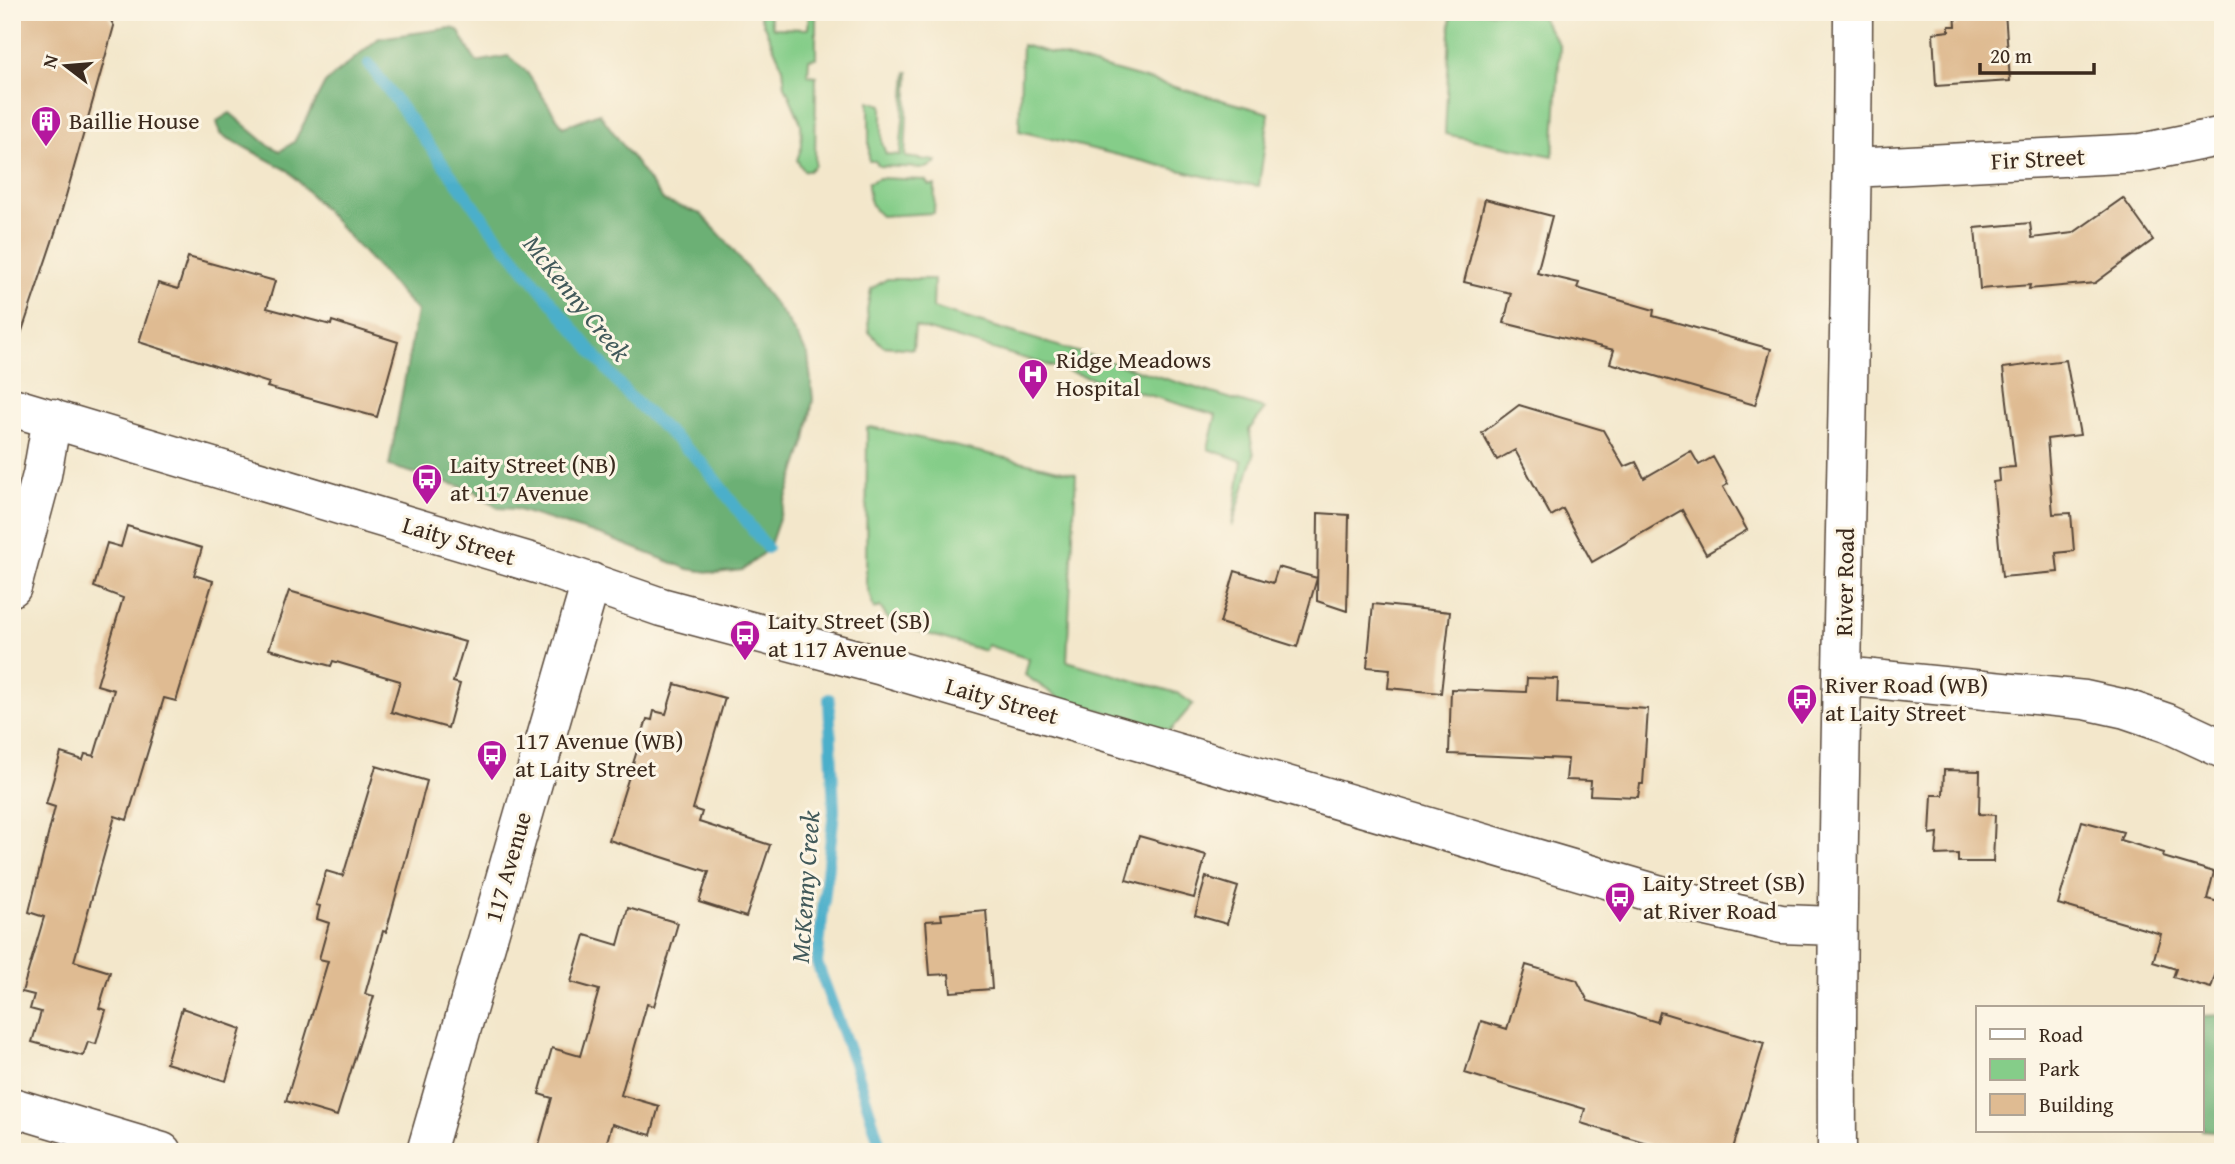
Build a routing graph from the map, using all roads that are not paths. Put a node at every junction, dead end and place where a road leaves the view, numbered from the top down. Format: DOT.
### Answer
graph roads {
  1 [pos="1853,12"];
  2 [pos="2223,136"];
  3 [pos="1852,168"];
  4 [pos="12,407"];
  5 [pos="52,418"];
  6 [pos="591,582"];
  7 [pos="12,587"];
  8 [pos="1843,676"];
  9 [pos="2223,749"];
  10 [pos="1836,926"];
  11 [pos="12,1107"];
  12 [pos="162,1152"];
  13 [pos="426,1152"];
  14 [pos="1837,1152"];
  1 -- 3 [label="street, River Road"];
  2 -- 3 [label="street, Fir Street"];
  3 -- 8 [label="street, River Road"];
  4 -- 5 [label="street, Laity Street"];
  5 -- 6 [label="street, Laity Street"];
  5 -- 7 [label="street"];
  6 -- 10 [label="street, Laity Street"];
  6 -- 13 [label="street, 117 Avenue"];
  8 -- 9 [label="street"];
  8 -- 10 [label="street, River Road"];
  10 -- 14 [label="street, River Road"];
  11 -- 12 [label="street"];
}
